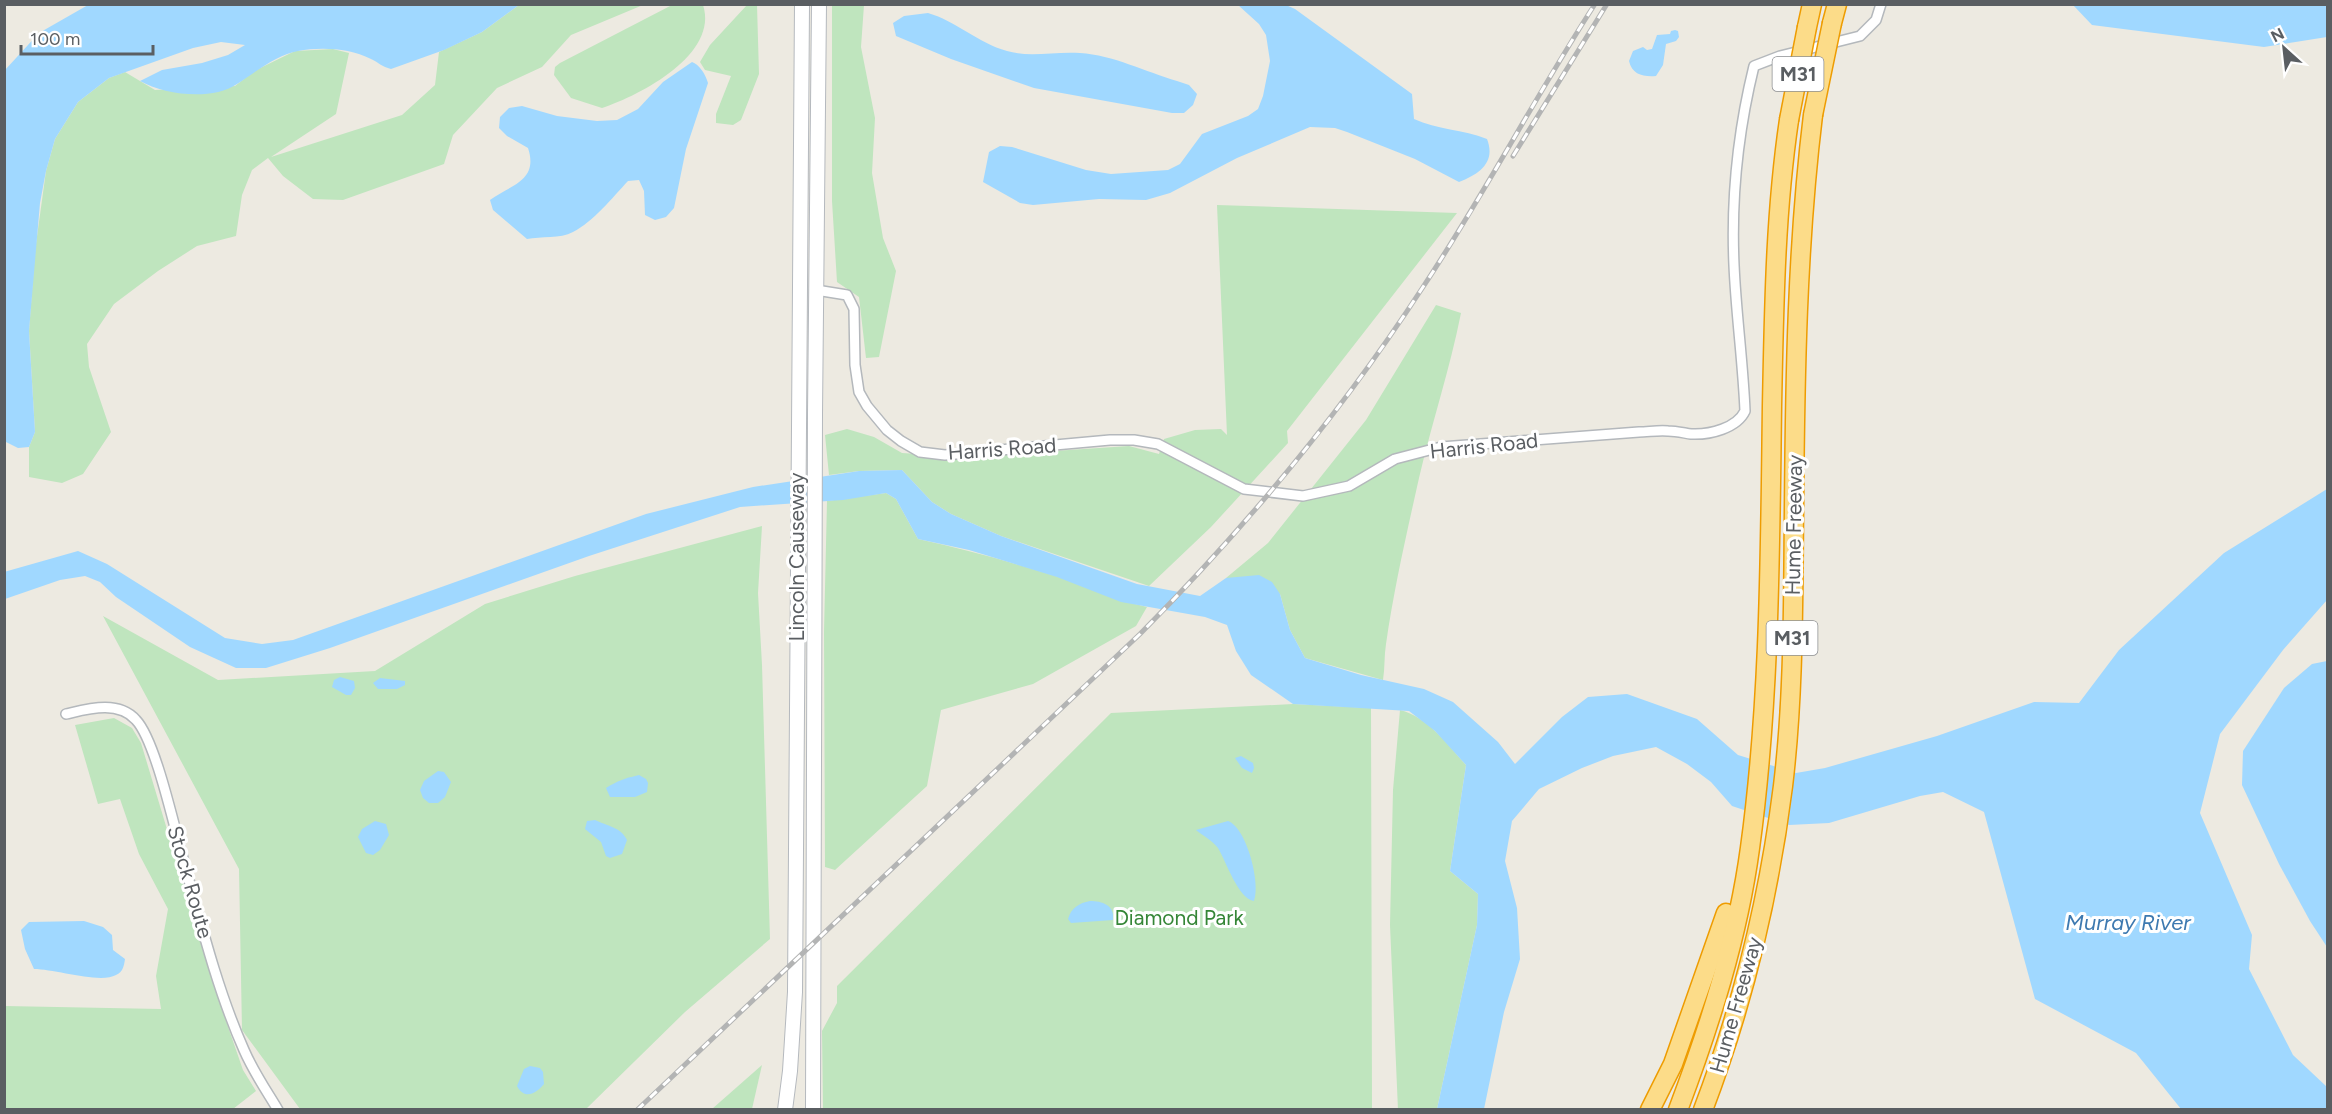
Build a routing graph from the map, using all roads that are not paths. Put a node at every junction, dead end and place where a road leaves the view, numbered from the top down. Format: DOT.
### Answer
graph roads {
  1 [pos="802,4"];
  2 [pos="819,4"];
  3 [pos="1812,4"];
  4 [pos="1837,4"];
  5 [pos="1881,4"];
  6 [pos="799,290"];
  7 [pos="816,290"];
  8 [pos="66,714"];
  9 [pos="1734,905"];
  10 [pos="1736,1016"];
  11 [pos="278,1110"];
  12 [pos="785,1110"];
  13 [pos="813,1110"];
  14 [pos="1650,1110"];
  15 [pos="1678,1110"];
  16 [pos="1703,1110"];
  17 [pos="1714,1110"];
  1 -- 6 [label="main road, Lincoln Causeway"];
  2 -- 7 [label="main road, Lincoln Causeway"];
  3 -- 9 [label="highway, Hume Freeway / M31, bridge"];
  4 -- 10 [label="highway, Hume Freeway / M31, bridge"];
  5 -- 7 [label="street, Harris Road"];
  6 -- 7 [label="main road"];
  6 -- 12 [label="main road, Lincoln Causeway"];
  7 -- 13 [label="main road, Lincoln Causeway"];
  8 -- 11 [label="street, Stock Route"];
  9 -- 14 [label="highway"];
  9 -- 15 [label="highway, Hume Freeway"];
  10 -- 16 [label="highway, Hume Freeway / M31"];
  10 -- 17 [label="highway"];
}
